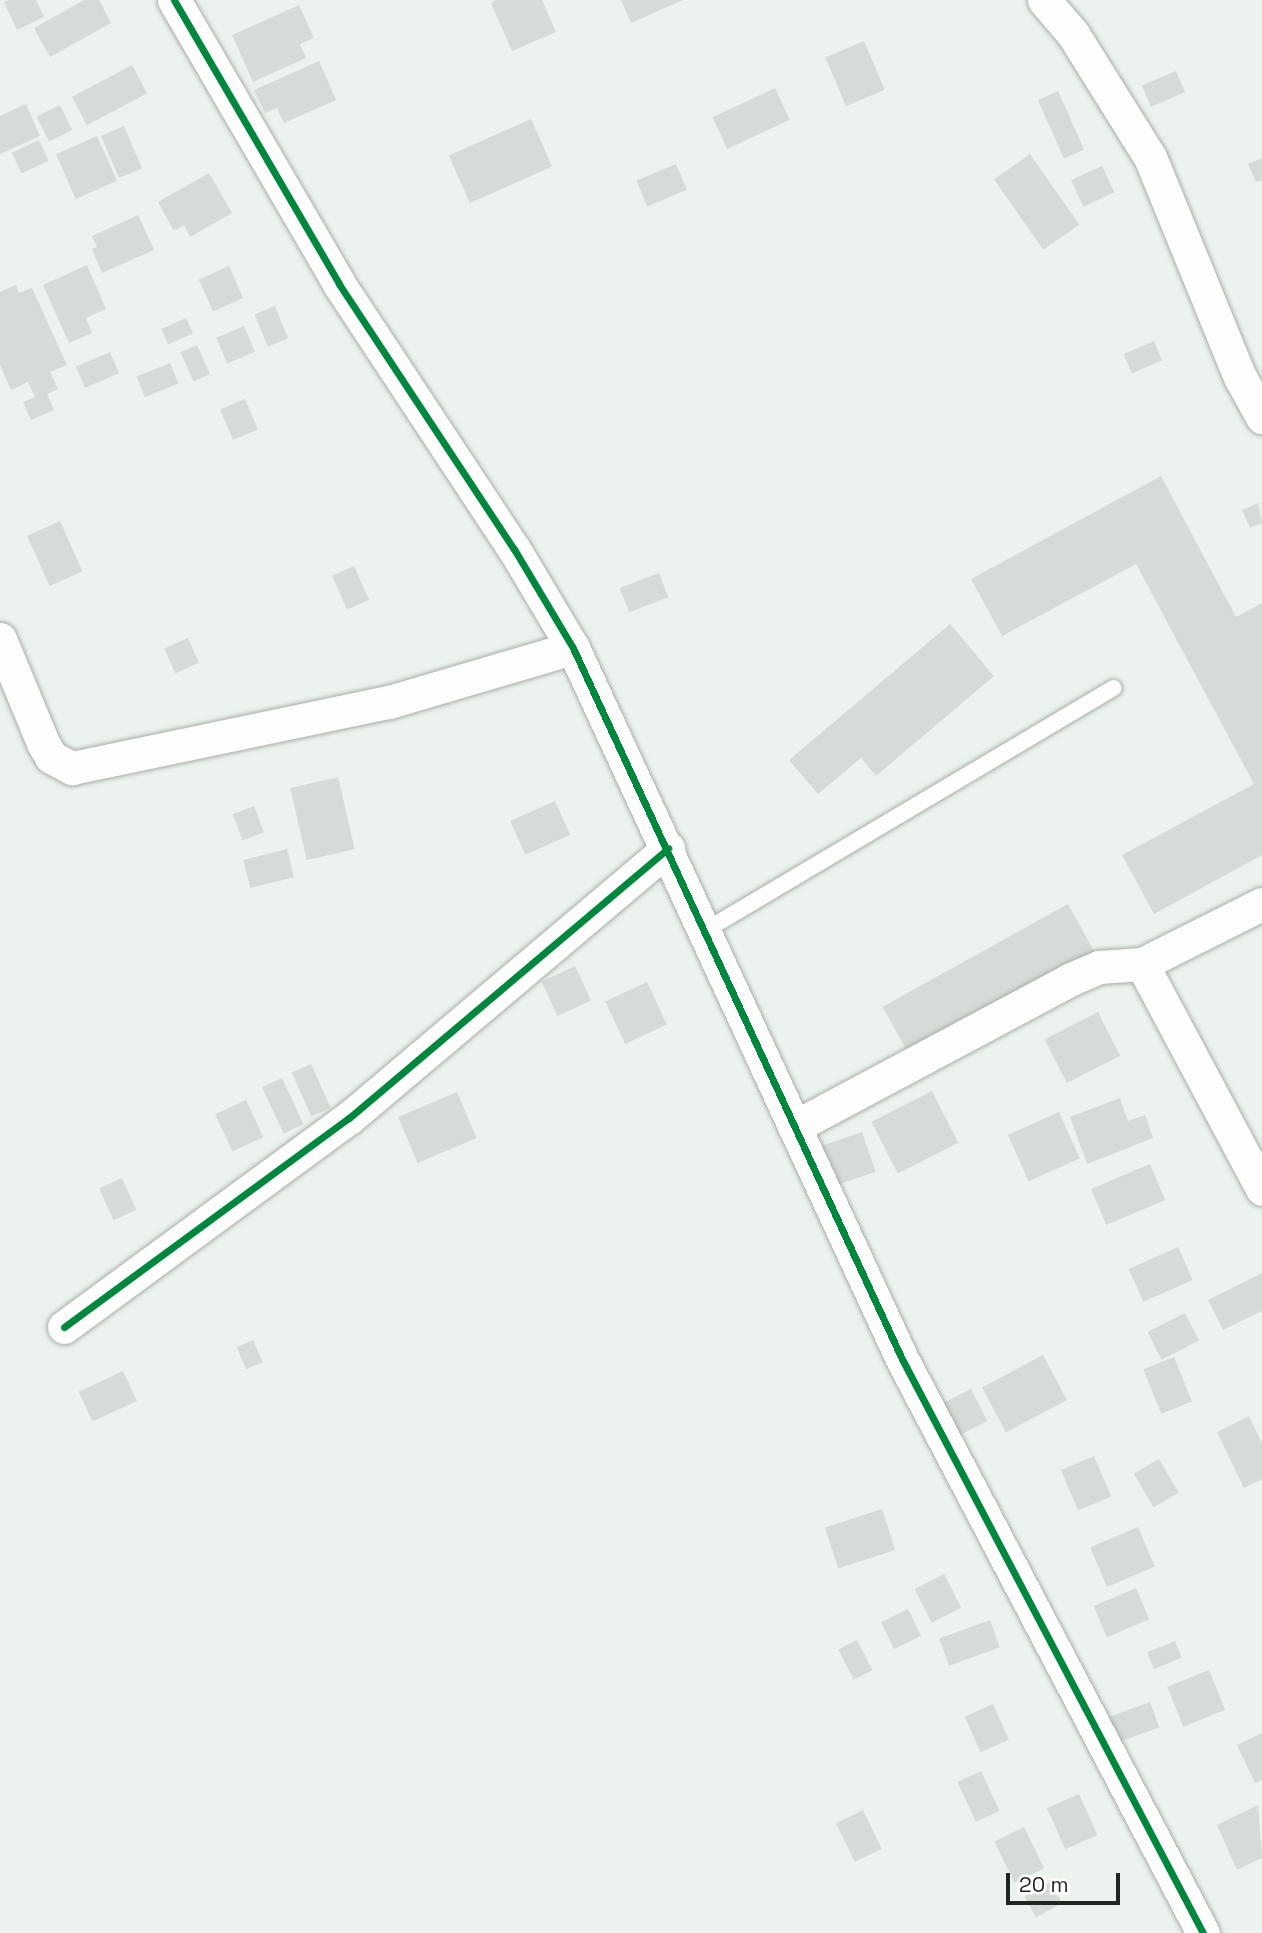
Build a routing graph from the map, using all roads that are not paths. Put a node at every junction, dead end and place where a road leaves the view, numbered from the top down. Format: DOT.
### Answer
graph roads {
  1 [pos="174,0"];
  2 [pos="1044,0"];
  3 [pos="1262,417"];
  4 [pos="0,639"];
  5 [pos="573,648"];
  6 [pos="1113,688"];
  7 [pos="668,848"];
  8 [pos="1262,904"];
  9 [pos="706,930"];
  10 [pos="1142,964"];
  11 [pos="794,1126"];
  12 [pos="1262,1189"];
  13 [pos="64,1326"];
  14 [pos="1203,1933"];
  1 -- 5 [label="street"];
  2 -- 3 [label="street"];
  4 -- 5 [label="street"];
  5 -- 7 [label="street"];
  6 -- 9 [label="lane"];
  7 -- 9 [label="street"];
  7 -- 13 [label="street"];
  8 -- 10 [label="street"];
  9 -- 11 [label="street"];
  10 -- 11 [label="street"];
  10 -- 12 [label="street"];
  11 -- 14 [label="street"];
}
